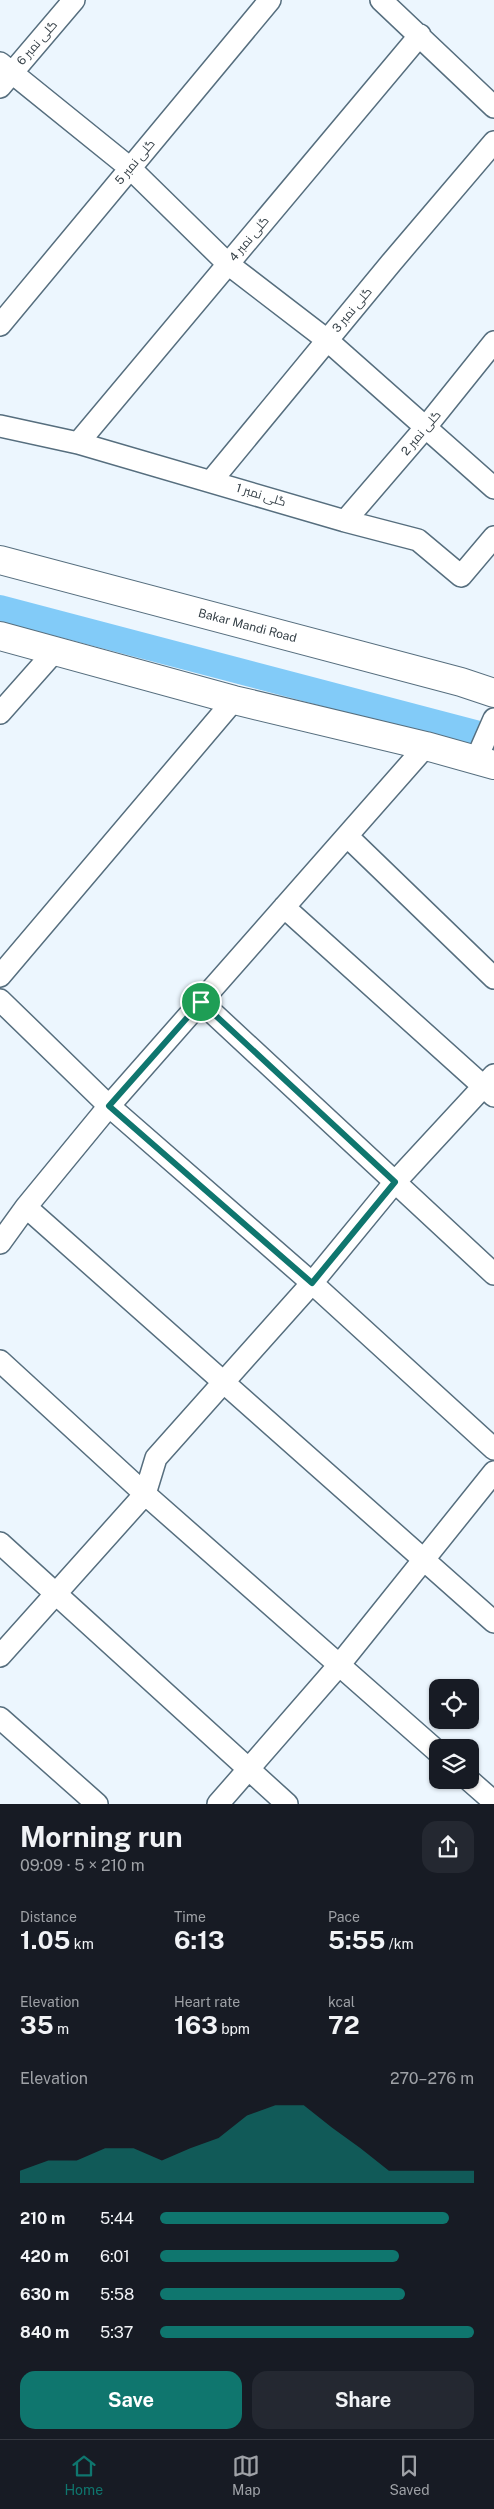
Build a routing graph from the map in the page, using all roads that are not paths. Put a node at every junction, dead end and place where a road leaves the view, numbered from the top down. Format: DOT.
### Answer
graph roads {
  1 [pos="74,0"];
  2 [pos="270,0"];
  3 [pos="381,0"];
  4 [pos="420,35"];
  5 [pos="3,74"];
  6 [pos="494,107"];
  7 [pos="494,142"];
  8 [pos="130,168"];
  9 [pos="228,264"];
  10 [pos="0,325"];
  11 [pos="327,340"];
  12 [pos="494,342"];
  13 [pos="0,426"];
  14 [pos="425,428"];
  15 [pos="78,443"];
  16 [pos="212,480"];
  17 [pos="494,488"];
  18 [pos="345,521"];
  19 [pos="494,537"];
  20 [pos="0,560"];
  21 [pos="0,636"];
  22 [pos="55,651"];
  23 [pos="494,693"];
  24 [pos="234,700"];
  25 [pos="0,713"];
  26 [pos="494,719"];
  27 [pos="426,746"];
  28 [pos="485,763"];
  29 [pos="347,836"];
  30 [pos="284,908"];
  31 [pos="0,976"];
  32 [pos="494,978"];
  33 [pos="0,1000"];
  34 [pos="201,1002"];
  35 [pos="490,1086"];
  36 [pos="109,1106"];
  37 [pos="395,1182"];
  38 [pos="26,1207"];
  39 [pos="2,1236"];
  40 [pos="494,1274"];
  41 [pos="312,1283"];
  42 [pos="0,1361"];
  43 [pos="222,1381"];
  44 [pos="494,1449"];
  45 [pos="494,1472"];
  46 [pos="145,1494"];
  47 [pos="0,1543"];
  48 [pos="424,1560"];
  49 [pos="56,1593"];
  50 [pos="494,1622"];
  51 [pos="0,1656"];
  52 [pos="340,1664"];
  53 [pos="0,1718"];
  54 [pos="429,1744"];
  55 [pos="249,1769"];
  56 [pos="479,1789"];
  57 [pos="494,1802"];
  58 [pos="96,1804"];
  59 [pos="218,1804"];
  60 [pos="287,1804"];
  1 -- 5 [label="street, گلی نمبر 6"];
  2 -- 8 [label="street, گلی نمبر 5"];
  3 -- 4 [label="street"];
  4 -- 6 [label="street"];
  4 -- 9 [label="street, گلی نمبر 4"];
  5 -- 8 [label="street"];
  7 -- 11 [label="street, گلی نمبر 3"];
  8 -- 9 [label="street"];
  8 -- 10 [label="street, گلی نمبر 5"];
  9 -- 11 [label="street"];
  9 -- 15 [label="street, گلی نمبر 4"];
  11 -- 14 [label="street"];
  11 -- 16 [label="street, گلی نمبر 3"];
  12 -- 14 [label="street, گلی نمبر 2"];
  13 -- 15 [label="street, گلی نمبر 1"];
  14 -- 17 [label="street"];
  14 -- 18 [label="street, گلی نمبر 2"];
  15 -- 16 [label="street, گلی نمبر 1"];
  16 -- 18 [label="street, گلی نمبر 1"];
  18 -- 19 [label="street, گلی نمبر 1"];
  20 -- 23 [label="street, Bakar Mandi Road"];
  21 -- 22 [label="street"];
  22 -- 24 [label="street"];
  22 -- 25 [label="street"];
  24 -- 27 [label="street"];
  24 -- 31 [label="street"];
  26 -- 28 [label="street"];
  27 -- 28 [label="street"];
  27 -- 29 [label="street"];
  29 -- 30 [label="street"];
  29 -- 32 [label="street"];
  30 -- 34 [label="street"];
  30 -- 35 [label="street"];
  33 -- 36 [label="street"];
  34 -- 36 [label="street"];
  34 -- 37 [label="street"];
  35 -- 37 [label="street"];
  36 -- 38 [label="street"];
  36 -- 41 [label="street"];
  37 -- 40 [label="street"];
  37 -- 41 [label="street"];
  38 -- 39 [label="street"];
  38 -- 43 [label="street"];
  41 -- 43 [label="street"];
  41 -- 44 [label="street"];
  42 -- 46 [label="street"];
  43 -- 46 [label="street"];
  43 -- 48 [label="street"];
  45 -- 48 [label="street"];
  46 -- 49 [label="street"];
  46 -- 52 [label="street"];
  47 -- 49 [label="street"];
  48 -- 50 [label="street"];
  48 -- 52 [label="street"];
  49 -- 51 [label="street"];
  49 -- 55 [label="street"];
  52 -- 54 [label="street"];
  52 -- 55 [label="street"];
  53 -- 58 [label="street"];
  55 -- 59 [label="street"];
  55 -- 60 [label="street"];
  56 -- 57 [label="street"];
}
